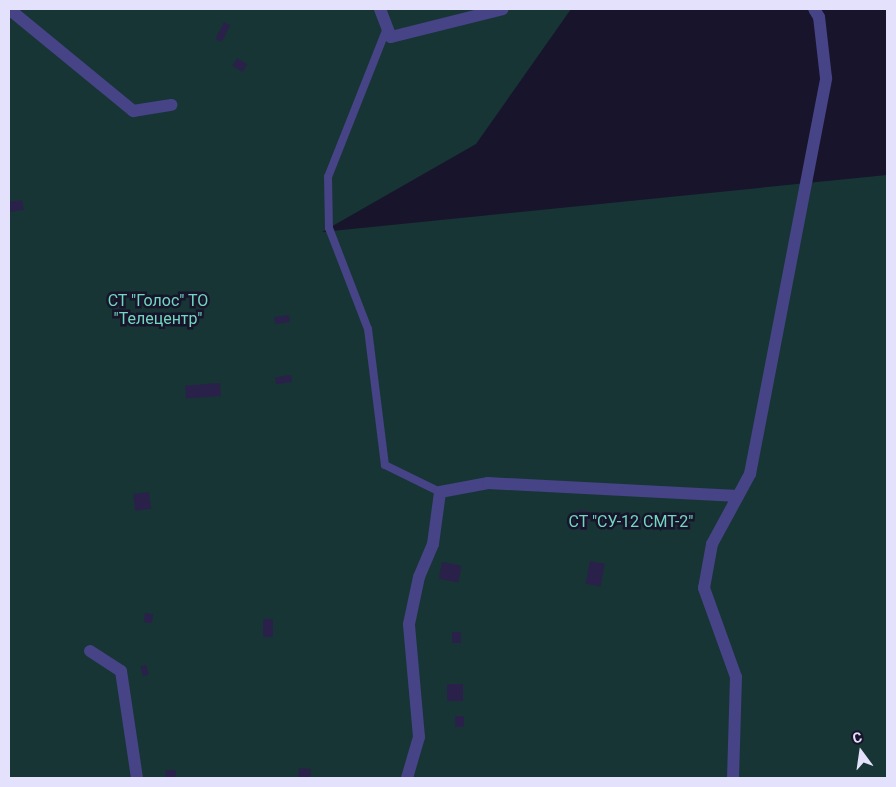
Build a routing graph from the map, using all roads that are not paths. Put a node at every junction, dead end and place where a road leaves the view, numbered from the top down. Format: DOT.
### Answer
graph roads {
  1 [pos="380,9"];
  2 [pos="502,9"];
  3 [pos="814,9"];
  4 [pos="9,10"];
  5 [pos="387,28"];
  6 [pos="172,104"];
  7 [pos="440,492"];
  8 [pos="738,496"];
  9 [pos="90,651"];
  10 [pos="137,778"];
  11 [pos="407,778"];
  12 [pos="733,778"];
  1 -- 5 [label="street"];
  2 -- 5 [label="street"];
  3 -- 8 [label="street"];
  4 -- 6 [label="street"];
  5 -- 7 [label="lane"];
  7 -- 8 [label="street"];
  7 -- 11 [label="street"];
  8 -- 12 [label="street"];
  9 -- 10 [label="street"];
}
